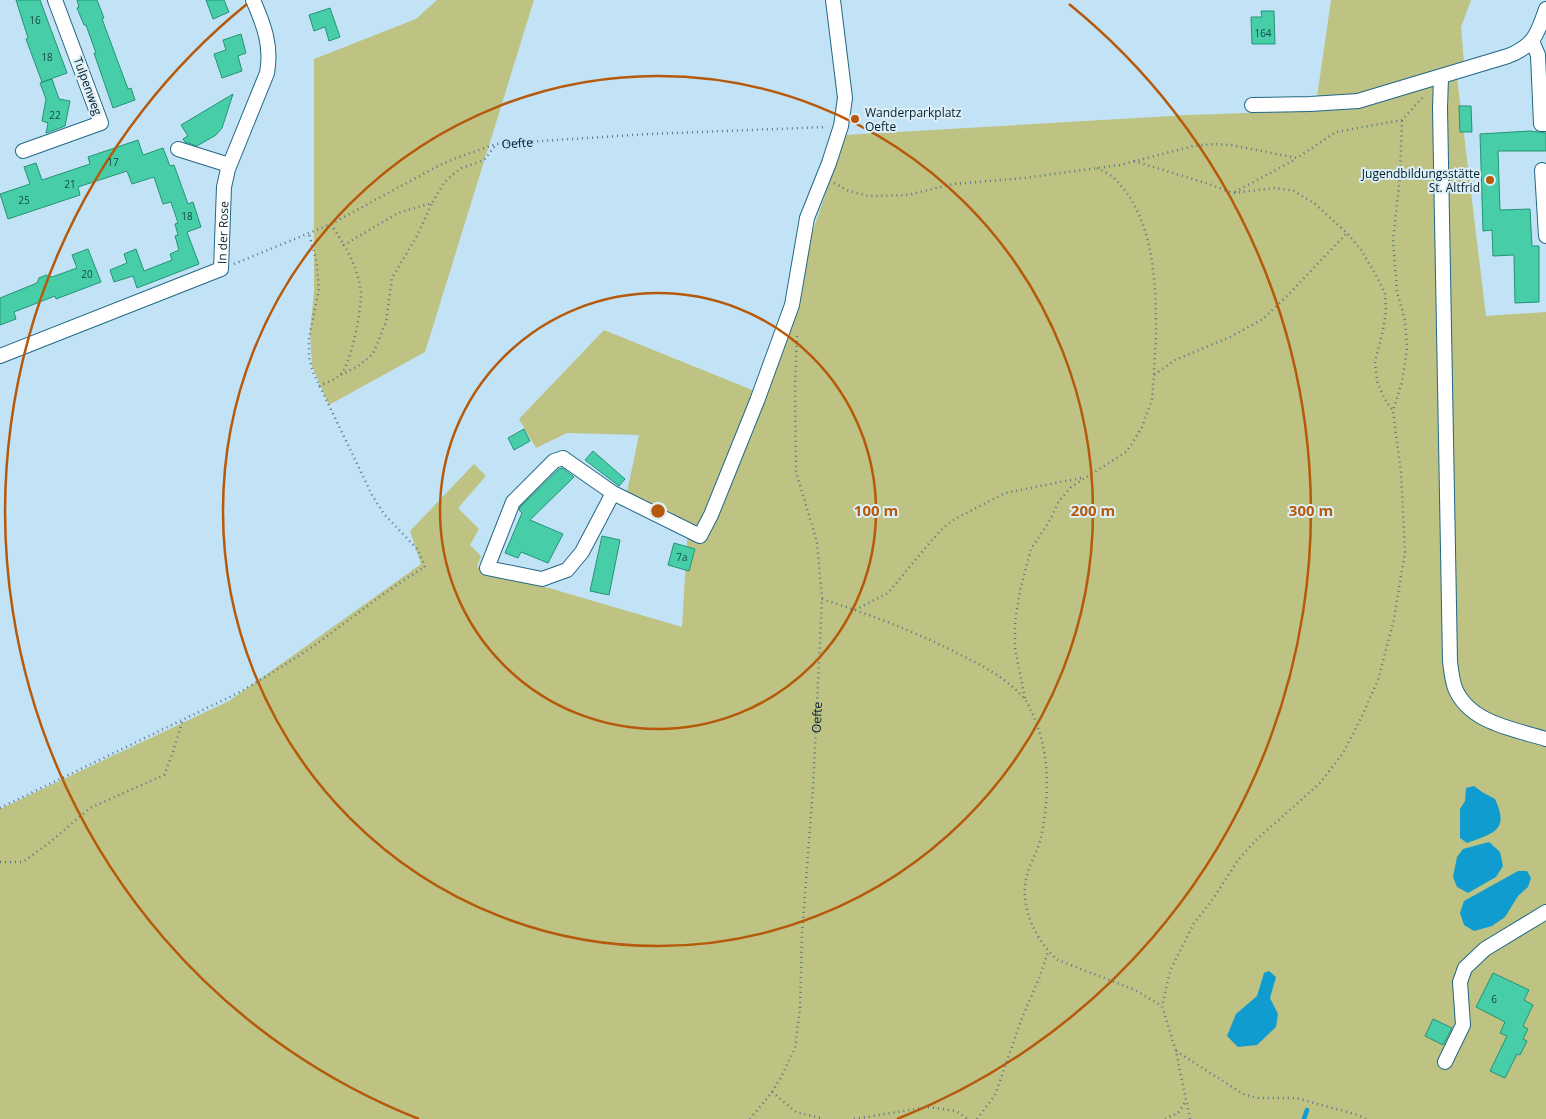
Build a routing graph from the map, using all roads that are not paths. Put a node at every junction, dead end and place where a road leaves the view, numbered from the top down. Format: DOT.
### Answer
graph roads {
  1 [pos="55,0"];
  2 [pos="253,0"];
  3 [pos="833,0"];
  4 [pos="1546,9"];
  5 [pos="1532,41"];
  6 [pos="1542,65"];
  7 [pos="1441,77"];
  8 [pos="1252,105"];
  9 [pos="1546,124"];
  10 [pos="178,149"];
  11 [pos="23,151"];
  12 [pos="229,165"];
  13 [pos="1542,170"];
  14 [pos="1546,236"];
  15 [pos="0,356"];
  16 [pos="614,493"];
  17 [pos="1546,740"];
  18 [pos="1546,912"];
  19 [pos="1445,1062"];
  1 -- 11 [label="street, Tulpenweg"];
  2 -- 12 [label="street, In der Rose"];
  3 -- 16 [label="street"];
  4 -- 5 [label="street"];
  5 -- 6 [label="street"];
  5 -- 7 [label="street"];
  6 -- 9 [label="street"];
  7 -- 8 [label="street"];
  7 -- 17 [label="street"];
  10 -- 12 [label="street"];
  12 -- 15 [label="street, In der Rose"];
  13 -- 14 [label="street"];
  16 -- 16 [label="street"];
  18 -- 19 [label="street"];
}
